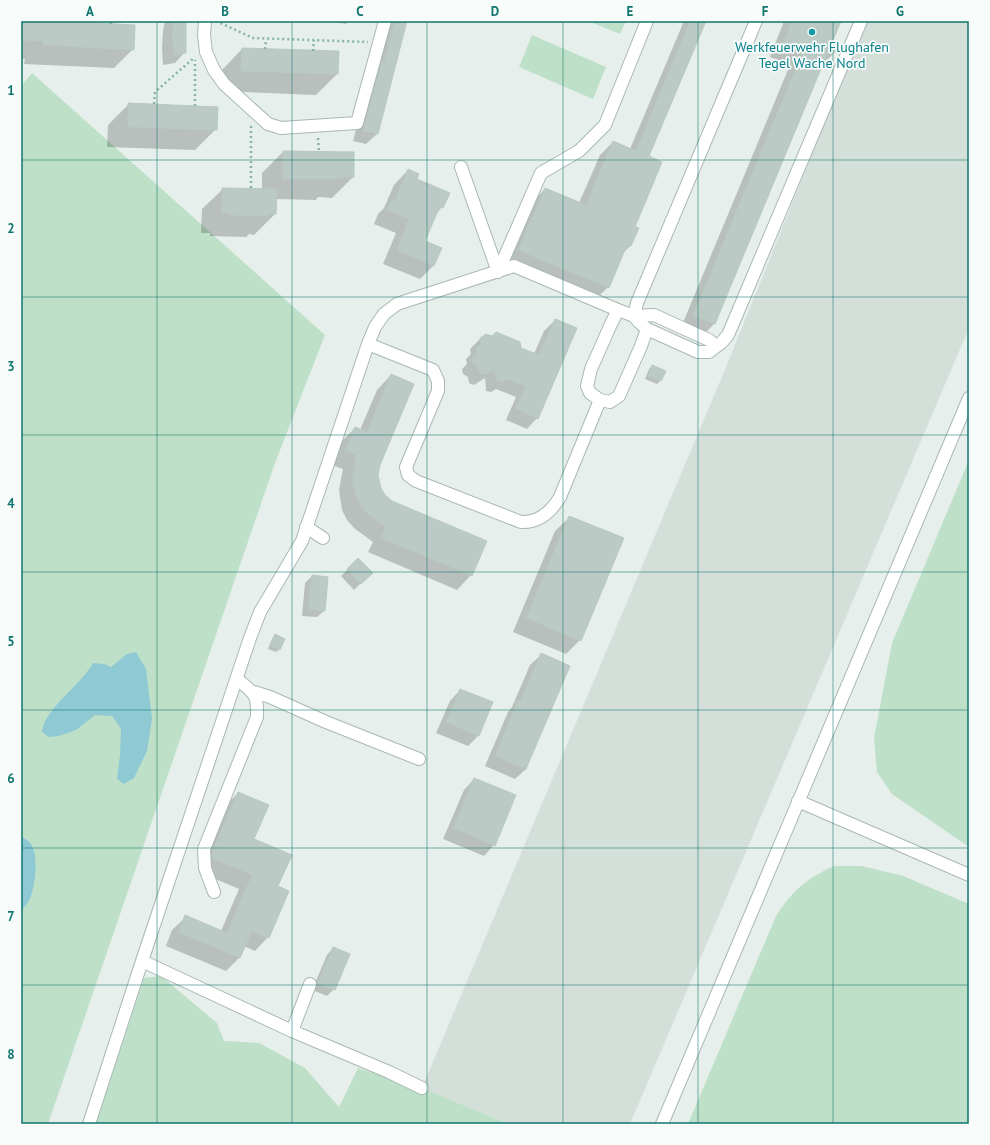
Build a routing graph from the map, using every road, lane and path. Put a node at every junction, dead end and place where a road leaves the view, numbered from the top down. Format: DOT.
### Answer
graph roads {
  1 [pos="206,21"];
  2 [pos="216,21"];
  3 [pos="386,21"];
  4 [pos="647,21"];
  5 [pos="756,21"];
  6 [pos="861,21"];
  7 [pos="266,38"];
  8 [pos="314,40"];
  9 [pos="379,42"];
  10 [pos="266,49"];
  11 [pos="313,51"];
  12 [pos="201,55"];
  13 [pos="154,104"];
  14 [pos="196,106"];
  15 [pos="258,116"];
  16 [pos="461,167"];
  17 [pos="251,188"];
  18 [pos="498,272"];
  19 [pos="618,310"];
  20 [pos="634,316"];
  21 [pos="647,329"];
  22 [pos="368,344"];
  23 [pos="716,346"];
  24 [pos="969,398"];
  25 [pos="600,400"];
  26 [pos="306,527"];
  27 [pos="323,538"];
  28 [pos="237,679"];
  29 [pos="254,692"];
  30 [pos="419,759"];
  31 [pos="798,801"];
  32 [pos="969,875"];
  33 [pos="214,892"];
  34 [pos="142,961"];
  35 [pos="310,984"];
  36 [pos="292,1031"];
  37 [pos="422,1088"];
  38 [pos="89,1124"];
  39 [pos="662,1124"];
  1 -- 12 [label="street"];
  2 -- 7 [label="path"];
  3 -- 9 [label="street"];
  4 -- 18 [label="street"];
  5 -- 20 [label="street"];
  6 -- 23 [label="street"];
  7 -- 8 [label="path"];
  7 -- 10 [label="path"];
  8 -- 9 [label="path"];
  8 -- 11 [label="path"];
  9 -- 15 [label="street"];
  12 -- 13 [label="path"];
  12 -- 14 [label="path"];
  12 -- 15 [label="street"];
  15 -- 17 [label="path"];
  16 -- 18 [label="street"];
  18 -- 19 [label="street"];
  18 -- 22 [label="street"];
  19 -- 20 [label="street"];
  19 -- 25 [label="street"];
  20 -- 21 [label="street"];
  20 -- 23 [label="street"];
  21 -- 23 [label="street"];
  21 -- 25 [label="street"];
  22 -- 25 [label="street"];
  22 -- 26 [label="street"];
  24 -- 31 [label="street"];
  26 -- 27 [label="street"];
  26 -- 28 [label="street"];
  28 -- 29 [label="street"];
  28 -- 34 [label="street"];
  29 -- 30 [label="street"];
  29 -- 33 [label="street"];
  31 -- 32 [label="street"];
  31 -- 39 [label="street"];
  34 -- 36 [label="street"];
  34 -- 38 [label="street"];
  35 -- 36 [label="street"];
  36 -- 37 [label="street"];
}
